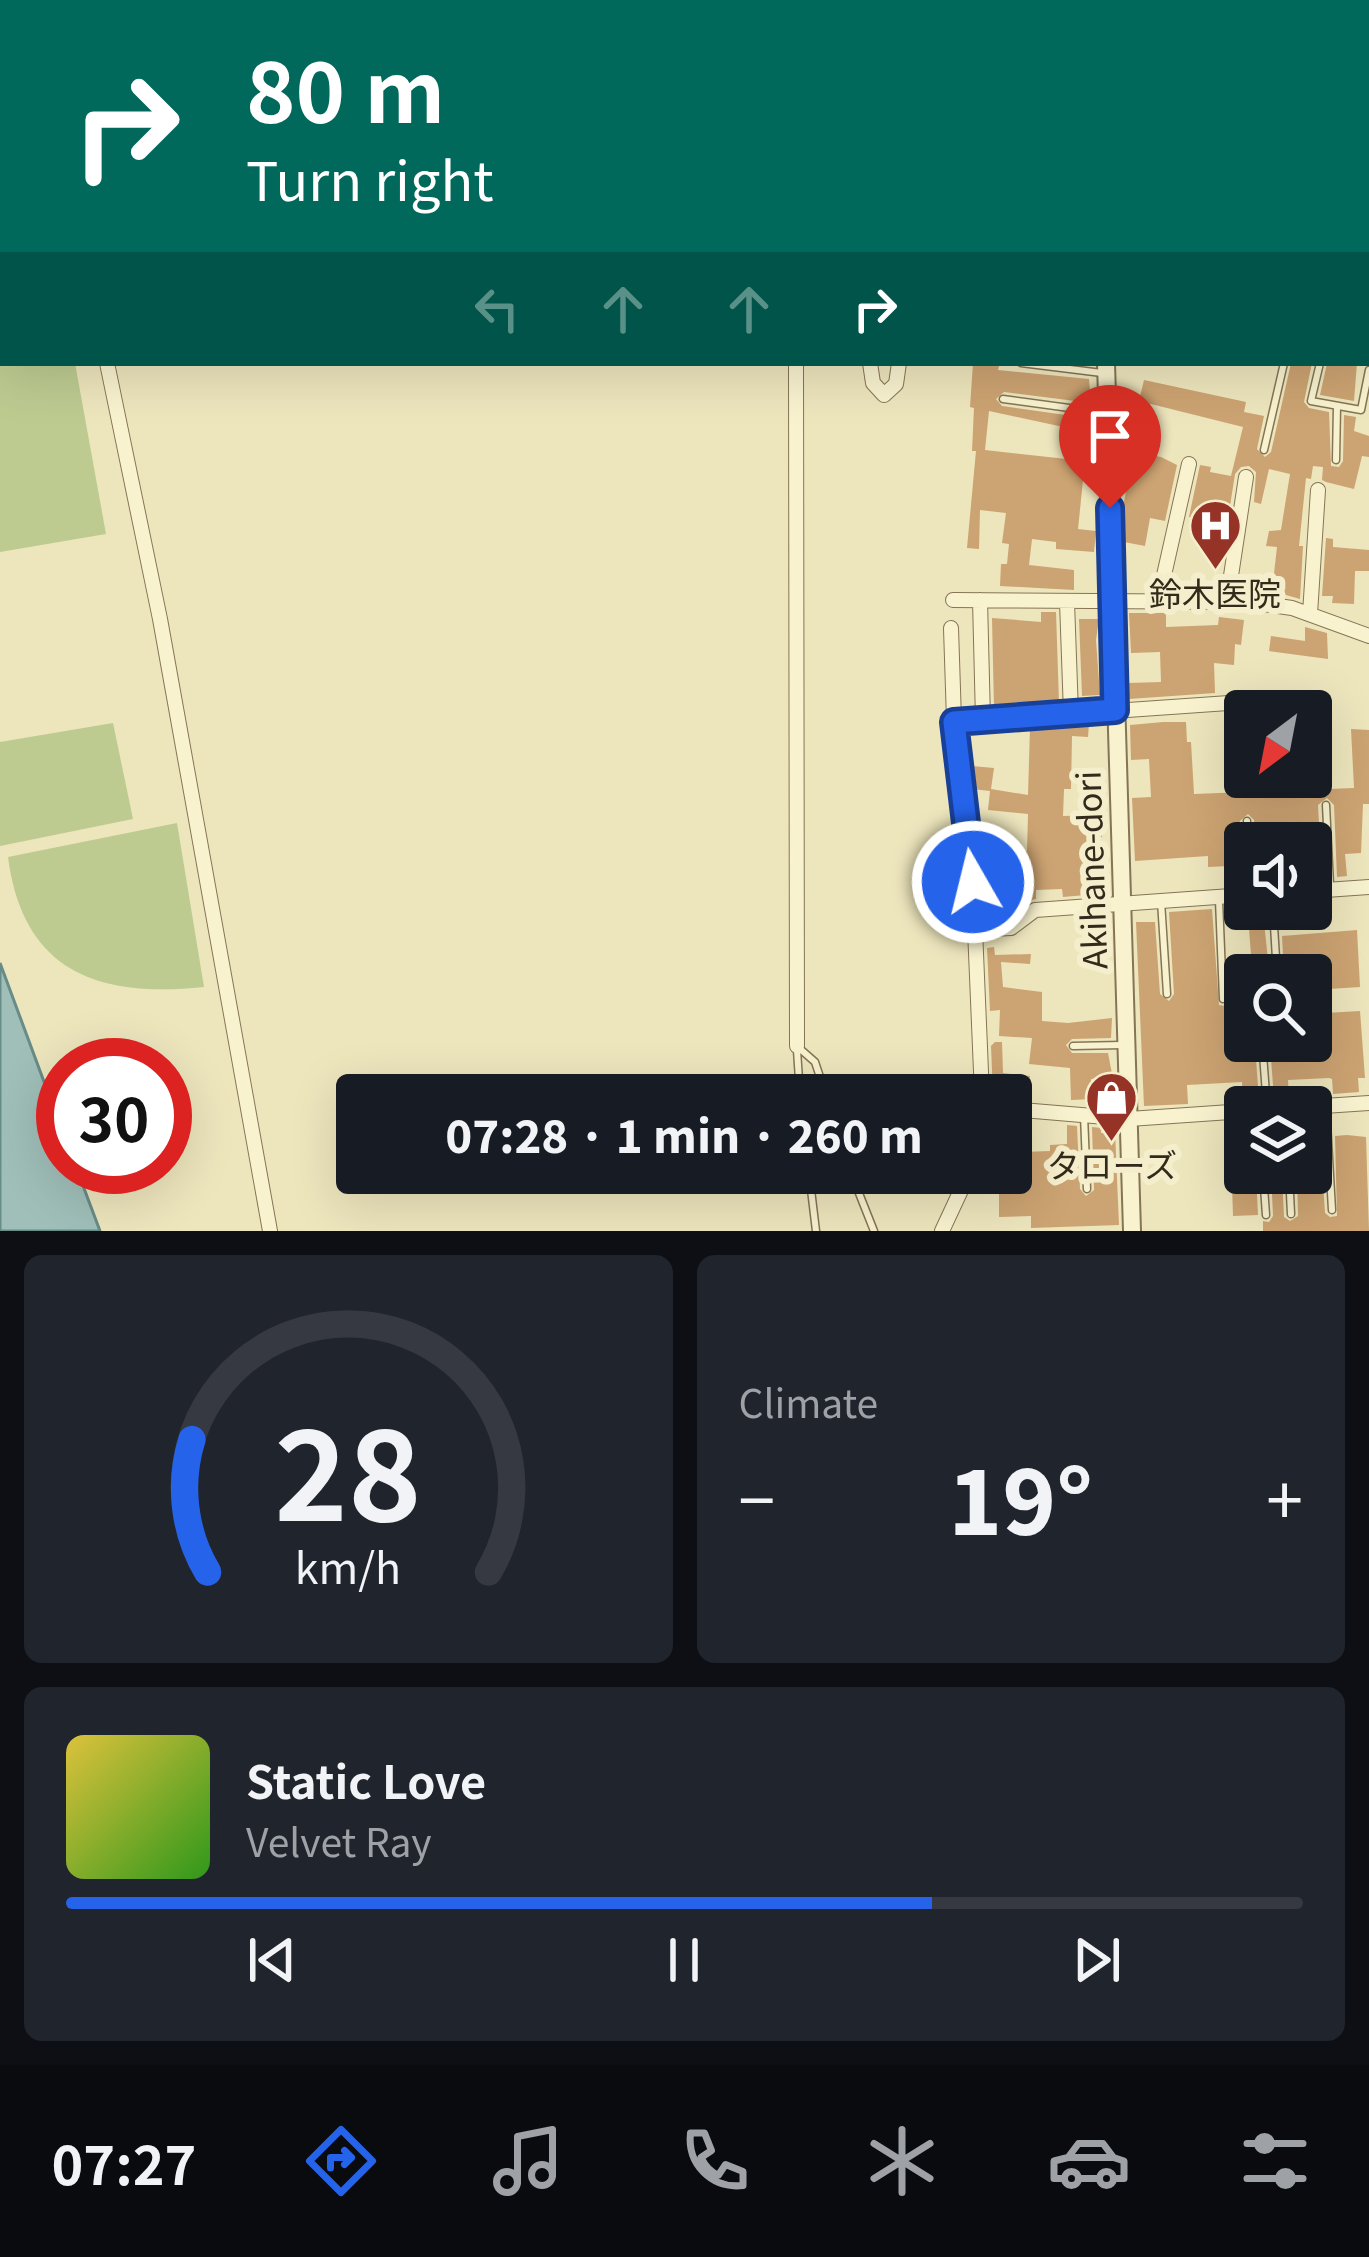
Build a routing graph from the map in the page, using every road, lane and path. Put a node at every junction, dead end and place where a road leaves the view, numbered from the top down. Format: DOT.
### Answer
graph roads {
  1 [pos="108,366"];
  2 [pos="796,366"];
  3 [pos="870,366"];
  4 [pos="899,366"];
  5 [pos="1072,366"];
  6 [pos="1283,366"];
  7 [pos="1319,366"];
  8 [pos="1106,368"];
  9 [pos="1369,370"];
  10 [pos="1003,399"];
  11 [pos="1337,406"];
  12 [pos="1107,413"];
  13 [pos="1264,450"];
  14 [pos="1336,460"];
  15 [pos="1189,464"];
  16 [pos="1246,477"];
  17 [pos="1318,490"];
  18 [pos="953,600"];
  19 [pos="980,600"];
  20 [pos="1067,602"];
  21 [pos="1158,602"];
  22 [pos="1227,602"];
  23 [pos="1113,603"];
  24 [pos="1310,614"];
  25 [pos="951,628"];
  26 [pos="1369,636"];
  27 [pos="1224,703"];
  28 [pos="1115,710"];
  29 [pos="1072,713"];
  30 [pos="983,720"];
  31 [pos="954,722"];
  32 [pos="1326,805"];
  33 [pos="1327,822"];
  34 [pos="1010,869"];
  35 [pos="1369,887"];
  36 [pos="1332,890"];
  37 [pos="1219,896"];
  38 [pos="1224,896"];
  39 [pos="1161,901"];
  40 [pos="1121,902"];
  41 [pos="1011,928"];
  42 [pos="973,930"];
  43 [pos="1167,994"];
  44 [pos="1223,999"];
  45 [pos="1126,1045"];
  46 [pos="797,1046"];
  47 [pos="1073,1046"];
  48 [pos="799,1074"];
  49 [pos="819,1074"];
  50 [pos="981,1074"];
  51 [pos="1369,1103"];
  52 [pos="1332,1105"];
  53 [pos="1032,1111"];
  54 [pos="1224,1113"];
  55 [pos="1084,1115"];
  56 [pos="1129,1119"];
  57 [pos="1087,1189"];
  58 [pos="811,1194"];
  59 [pos="859,1194"];
  60 [pos="959,1194"];
  61 [pos="1264,1194"];
  62 [pos="1290,1194"];
  63 [pos="1330,1194"];
  64 [pos="1332,1210"];
  65 [pos="1291,1214"];
  66 [pos="1265,1215"];
  67 [pos="270,1231"];
  68 [pos="816,1231"];
  69 [pos="874,1231"];
  70 [pos="942,1231"];
  71 [pos="1132,1231"];
  1 -- 67 [label="street"];
  2 -- 46 [label="street"];
  3 -- 4 [label="street"];
  5 -- 8 [label="lane"];
  6 -- 13 [label="lane"];
  7 -- 11 [label="lane"];
  8 -- 12 [label="street, Akihane-dori"];
  9 -- 11 [label="lane"];
  10 -- 12 [label="lane"];
  11 -- 14 [label="lane"];
  12 -- 23 [label="street, Akihane-dori"];
  15 -- 21 [label="street"];
  16 -- 22 [label="street"];
  17 -- 24 [label="street"];
  18 -- 19 [label="street"];
  19 -- 20 [label="street"];
  19 -- 30 [label="street"];
  20 -- 23 [label="street"];
  20 -- 29 [label="street"];
  21 -- 22 [label="street"];
  21 -- 23 [label="street"];
  22 -- 24 [label="street"];
  23 -- 28 [label="street, Akihane-dori"];
  24 -- 26 [label="street"];
  25 -- 31 [label="street"];
  27 -- 28 [label="street"];
  28 -- 29 [label="street"];
  28 -- 40 [label="street, Akihane-dori"];
  29 -- 30 [label="street"];
  30 -- 31 [label="street"];
  31 -- 42 [label="street"];
  32 -- 33 [label="lane"];
  34 -- 41 [label="lane"];
  35 -- 36 [label="street"];
  37 -- 38 [label="street"];
  37 -- 39 [label="street"];
  37 -- 44 [label="lane"];
  39 -- 40 [label="street"];
  39 -- 43 [label="lane"];
  40 -- 41 [label="street"];
  40 -- 45 [label="street, Akihane-dori"];
  41 -- 42 [label="street"];
  42 -- 50 [label="street"];
  45 -- 47 [label="lane"];
  45 -- 56 [label="street, Akihane-dori"];
  46 -- 48 [label="lane"];
  46 -- 49 [label="lane"];
  51 -- 52 [label="street"];
  53 -- 55 [label="street"];
  54 -- 56 [label="street"];
  55 -- 56 [label="street"];
  55 -- 57 [label="lane"];
  56 -- 71 [label="street, Akihane-dori"];
  58 -- 68 [label="lane"];
  59 -- 69 [label="lane"];
  60 -- 70 [label="street"];
  61 -- 66 [label="lane"];
  62 -- 65 [label="lane"];
  63 -- 64 [label="lane"];
}
